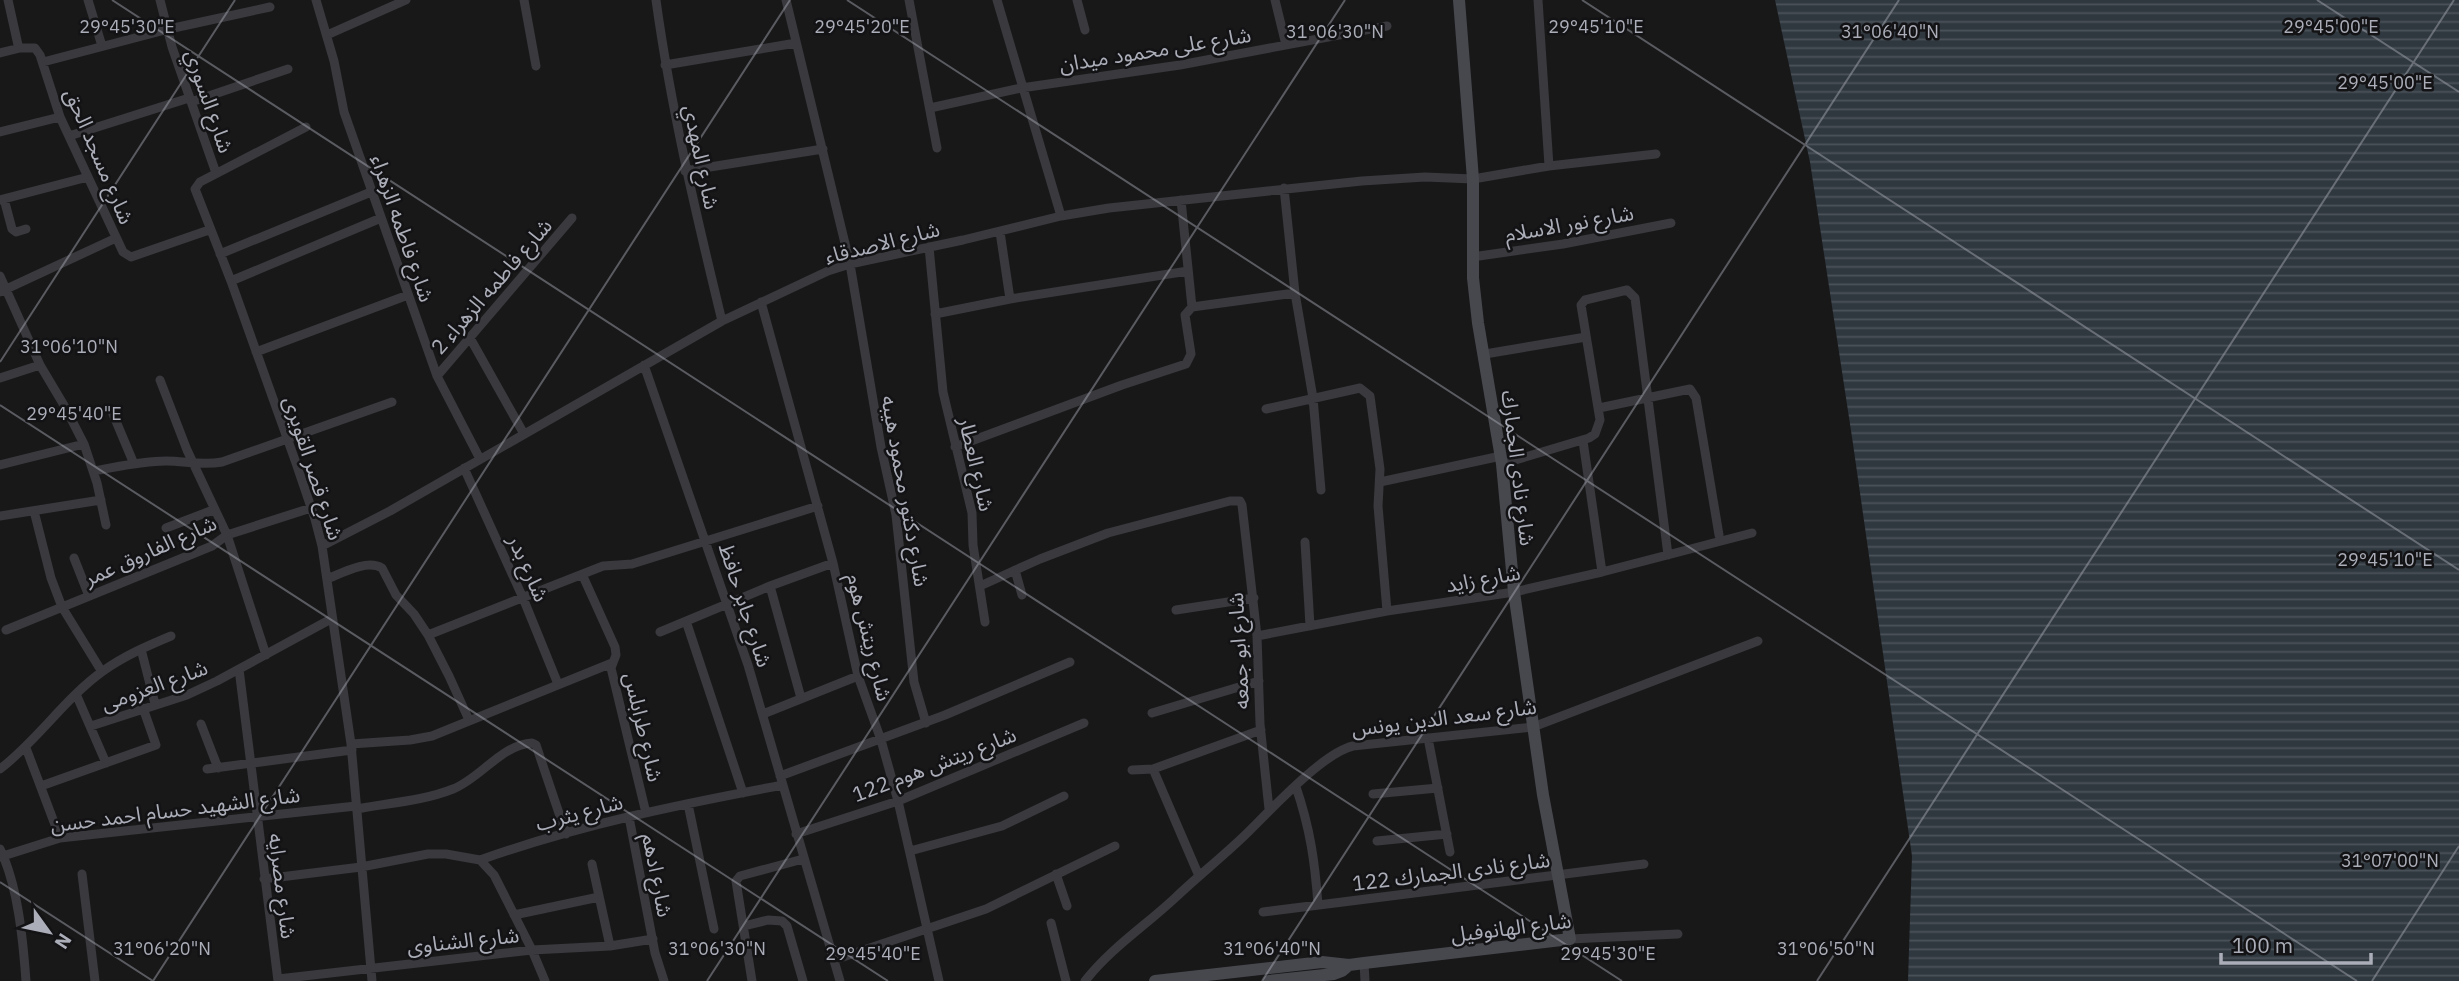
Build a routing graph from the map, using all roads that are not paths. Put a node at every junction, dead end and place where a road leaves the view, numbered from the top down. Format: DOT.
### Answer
graph roads {
  1 [pos="8,0"];
  2 [pos="88,0"];
  3 [pos="160,0"];
  4 [pos="316,0"];
  5 [pos="406,0"];
  6 [pos="524,0"];
  7 [pos="656,0"];
  8 [pos="786,0"];
  9 [pos="909,0"];
  10 [pos="997,0"];
  11 [pos="1077,0"];
  12 [pos="1275,0"];
  13 [pos="1459,0"];
  14 [pos="1538,0"];
  15 [pos="270,7"];
  16 [pos="1387,26"];
  17 [pos="169,29"];
  18 [pos="1085,30"];
  19 [pos="327,35"];
  20 [pos="796,43"];
  21 [pos="1286,45"];
  22 [pos="102,46"];
  23 [pos="20,48"];
  24 [pos="0,53"];
  25 [pos="43,62"];
  26 [pos="664,65"];
  27 [pos="536,66"];
  28 [pos="288,69"];
  29 [pos="1021,88"];
  30 [pos="190,100"];
  31 [pos="930,108"];
  32 [pos="60,117"];
  33 [pos="306,127"];
  34 [pos="0,132"];
  35 [pos="69,136"];
  36 [pos="937,148"];
  37 [pos="823,149"];
  38 [pos="1656,154"];
  39 [pos="1549,166"];
  40 [pos="685,171"];
  41 [pos="216,173"];
  42 [pos="88,177"];
  43 [pos="1473,179"];
  44 [pos="1284,188"];
  45 [pos="371,191"];
  46 [pos="2,199"];
  47 [pos="1181,200"];
  48 [pos="1061,216"];
  49 [pos="381,218"];
  50 [pos="572,218"];
  51 [pos="1671,223"];
  52 [pos="26,229"];
  53 [pos="209,230"];
  54 [pos="999,232"];
  55 [pos="116,238"];
  56 [pos="929,247"];
  57 [pos="220,254"];
  58 [pos="1472,257"];
  59 [pos="850,264"];
  60 [pos="1188,271"];
  61 [pos="0,276"];
  62 [pos="231,281"];
  63 [pos="3,291"];
  64 [pos="1295,293"];
  65 [pos="408,295"];
  66 [pos="1010,299"];
  67 [pos="761,302"];
  68 [pos="1192,307"];
  69 [pos="935,314"];
  70 [pos="722,321"];
  71 [pos="1586,337"];
  72 [pos="470,338"];
  73 [pos="256,352"];
  74 [pos="1485,354"];
  75 [pos="40,365"];
  76 [pos="645,365"];
  77 [pos="437,376"];
  78 [pos="0,378"];
  79 [pos="160,380"];
  80 [pos="1313,398"];
  81 [pos="1647,398"];
  82 [pos="392,402"];
  83 [pos="1599,408"];
  84 [pos="1266,409"];
  85 [pos="113,414"];
  86 [pos="524,434"];
  87 [pos="288,438"];
  88 [pos="1583,441"];
  89 [pos="83,444"];
  90 [pos="955,447"];
  91 [pos="480,459"];
  92 [pos="1501,460"];
  93 [pos="134,464"];
  94 [pos="0,465"];
  95 [pos="195,465"];
  96 [pos="464,468"];
  97 [pos="93,471"];
  98 [pos="1380,482"];
  99 [pos="1321,490"];
  100 [pos="101,500"];
  101 [pos="818,506"];
  102 [pos="311,508"];
  103 [pos="213,510"];
  104 [pos="34,511"];
  105 [pos="0,516"];
  106 [pos="106,525"];
  107 [pos="166,528"];
  108 [pos="1752,533"];
  109 [pos="1719,534"];
  110 [pos="227,535"];
  111 [pos="706,540"];
  112 [pos="1305,542"];
  113 [pos="322,546"];
  114 [pos="1668,555"];
  115 [pos="74,558"];
  116 [pos="833,564"];
  117 [pos="1016,570"];
  118 [pos="1602,572"];
  119 [pos="582,574"];
  120 [pos="327,579"];
  121 [pos="770,586"];
  122 [pos="980,586"];
  123 [pos="1514,592"];
  124 [pos="1021,595"];
  125 [pos="89,596"];
  126 [pos="523,598"];
  127 [pos="1254,598"];
  128 [pos="727,603"];
  129 [pos="62,607"];
  130 [pos="1177,610"];
  131 [pos="1387,611"];
  132 [pos="331,619"];
  133 [pos="686,621"];
  134 [pos="985,622"];
  135 [pos="1310,626"];
  136 [pos="6,630"];
  137 [pos="660,632"];
  138 [pos="428,635"];
  139 [pos="171,636"];
  140 [pos="1257,636"];
  141 [pos="1758,641"];
  142 [pos="141,649"];
  143 [pos="266,655"];
  144 [pos="1070,662"];
  145 [pos="612,663"];
  146 [pos="239,669"];
  147 [pos="102,672"];
  148 [pos="858,676"];
  149 [pos="1259,681"];
  150 [pos="558,684"];
  151 [pos="76,694"];
  152 [pos="801,698"];
  153 [pos="155,704"];
  154 [pos="143,708"];
  155 [pos="1152,713"];
  156 [pos="763,714"];
  157 [pos="469,720"];
  158 [pos="926,723"];
  159 [pos="1084,723"];
  160 [pos="201,724"];
  161 [pos="91,726"];
  162 [pos="1534,727"];
  163 [pos="1261,730"];
  164 [pos="1428,738"];
  165 [pos="881,740"];
  166 [pos="351,747"];
  167 [pos="26,748"];
  168 [pos="106,763"];
  169 [pos="253,763"];
  170 [pos="218,768"];
  171 [pos="0,769"];
  172 [pos="207,769"];
  173 [pos="1153,769"];
  174 [pos="1132,771"];
  175 [pos="782,781"];
  176 [pos="41,786"];
  177 [pos="1296,787"];
  178 [pos="1438,788"];
  179 [pos="743,793"];
  180 [pos="1373,794"];
  181 [pos="1064,796"];
  182 [pos="898,800"];
  183 [pos="688,804"];
  184 [pos="356,807"];
  185 [pos="1269,809"];
  186 [pos="646,813"];
  187 [pos="257,816"];
  188 [pos="629,817"];
  189 [pos="566,834"];
  190 [pos="796,834"];
  191 [pos="1447,834"];
  192 [pos="60,838"];
  193 [pos="1377,841"];
  194 [pos="1115,846"];
  195 [pos="910,851"];
  196 [pos="1450,852"];
  197 [pos="1,854"];
  198 [pos="803,859"];
  199 [pos="480,860"];
  200 [pos="592,864"];
  201 [pos="1644,864"];
  202 [pos="361,867"];
  203 [pos="82,874"];
  204 [pos="1056,874"];
  205 [pos="1558,875"];
  206 [pos="1199,876"];
  207 [pos="264,879"];
  208 [pos="599,897"];
  209 [pos="1318,905"];
  210 [pos="1067,906"];
  211 [pos="1263,912"];
  212 [pos="514,915"];
  213 [pos="1051,923"];
  214 [pos="744,926"];
  215 [pos="714,929"];
  216 [pos="927,930"];
  217 [pos="1678,934"];
  218 [pos="653,939"];
  219 [pos="1570,939"];
  220 [pos="610,946"];
  221 [pos="532,950"];
  222 [pos="834,960"];
  223 [pos="1364,963"];
  224 [pos="1349,965"];
  225 [pos="371,968"];
  226 [pos="278,980"];
  227 [pos="26,981"];
  228 [pos="95,981"];
  229 [pos="372,981"];
  230 [pos="545,981"];
  231 [pos="664,981"];
  232 [pos="752,981"];
  233 [pos="803,981"];
  234 [pos="840,981"];
  235 [pos="939,981"];
  236 [pos="1066,981"];
  237 [pos="1085,981"];
  238 [pos="1155,981"];
  239 [pos="1269,981"];
  240 [pos="1365,981"];
  1 -- 23 [label="street"];
  2 -- 22 [label="street"];
  3 -- 17 [label="street, شارع السوري"];
  4 -- 19 [label="street, شارع فاطمه الزهراء"];
  5 -- 19 [label="street"];
  6 -- 27 [label="street"];
  7 -- 26 [label="street, شارع المهدي"];
  8 -- 20 [label="street, شارع دكتور محمود هيبه"];
  9 -- 31 [label="street"];
  10 -- 29 [label="street"];
  11 -- 18 [label="street"];
  12 -- 21 [label="street"];
  13 -- 43 [label="street, شارع نادى الجمارك"];
  14 -- 39 [label="street"];
  15 -- 17 [label="street"];
  16 -- 21 [label="street, شارع على محمود ميدان"];
  17 -- 22 [label="street"];
  17 -- 30 [label="street, شارع السوري"];
  19 -- 45 [label="street, شارع فاطمه الزهراء"];
  20 -- 26 [label="street"];
  20 -- 37 [label="street, شارع دكتور محمود هيبه"];
  21 -- 29 [label="street, شارع على محمود ميدان"];
  22 -- 25 [label="street"];
  23 -- 24 [label="street"];
  23 -- 25 [label="street"];
  25 -- 32 [label="street, شارع مسجد الحق"];
  26 -- 40 [label="street, شارع المهدي"];
  28 -- 30 [label="street"];
  29 -- 31 [label="street, شارع على محمود ميدان"];
  29 -- 48 [label="street"];
  30 -- 35 [label="street"];
  30 -- 41 [label="street, شارع السوري"];
  31 -- 36 [label="street"];
  32 -- 34 [label="street"];
  32 -- 35 [label="street, شارع مسجد الحق"];
  33 -- 41 [label="street, شارع قصر القويرى"];
  35 -- 42 [label="street, شارع مسجد الحق"];
  37 -- 40 [label="street"];
  37 -- 59 [label="street, شارع دكتور محمود هيبه"];
  38 -- 39 [label="street, شارع الاصدقاء"];
  39 -- 43 [label="street, شارع الاصدقاء"];
  40 -- 70 [label="street, شارع المهدي"];
  41 -- 53 [label="street, شارع قصر القويرى"];
  42 -- 46 [label="street"];
  42 -- 55 [label="street, شارع مسجد الحق"];
  43 -- 44 [label="street, شارع الاصدقاء"];
  43 -- 58 [label="street, شارع نادى الجمارك"];
  44 -- 47 [label="street, شارع الاصدقاء"];
  44 -- 64 [label="street"];
  45 -- 49 [label="street, شارع فاطمه الزهراء"];
  45 -- 57 [label="street"];
  46 -- 52 [label="street"];
  47 -- 48 [label="street, شارع الاصدقاء"];
  47 -- 60 [label="street"];
  48 -- 54 [label="street, شارع الاصدقاء"];
  49 -- 62 [label="street"];
  49 -- 65 [label="street, شارع فاطمه الزهراء"];
  50 -- 72 [label="street, شارع فاطمه الزهراء 2"];
  51 -- 58 [label="street, شارع نور الاسلام"];
  53 -- 55 [label="street, شارع مسجد الحق"];
  53 -- 57 [label="street, شارع قصر القويرى"];
  54 -- 56 [label="street, شارع الاصدقاء"];
  54 -- 66 [label="street"];
  55 -- 63 [label="street"];
  56 -- 59 [label="street, شارع الاصدقاء"];
  56 -- 69 [label="street, شارع العطار"];
  57 -- 62 [label="street, شارع قصر القويرى"];
  58 -- 74 [label="street, شارع نادى الجمارك"];
  59 -- 67 [label="street, شارع الاصدقاء"];
  59 -- 158 [label="street, شارع دكتور محمود هيبه"];
  60 -- 66 [label="street"];
  60 -- 68 [label="street"];
  61 -- 63 [label="street"];
  62 -- 73 [label="street, شارع قصر القويرى"];
  63 -- 75 [label="street"];
  64 -- 68 [label="street"];
  64 -- 80 [label="street"];
  65 -- 73 [label="street"];
  65 -- 77 [label="street, شارع فاطمه الزهراء"];
  66 -- 69 [label="street"];
  67 -- 70 [label="street, شارع الاصدقاء"];
  67 -- 101 [label="street, شارع ريتش هوم"];
  68 -- 90 [label="street"];
  69 -- 90 [label="street, شارع العطار"];
  70 -- 76 [label="street, شارع الاصدقاء"];
  71 -- 74 [label="street"];
  71 -- 81 [label="street"];
  71 -- 83 [label="street"];
  72 -- 77 [label="street, شارع فاطمه الزهراء 2"];
  72 -- 86 [label="street"];
  73 -- 87 [label="street, شارع قصر القويرى"];
  74 -- 92 [label="street, شارع نادى الجمارك"];
  75 -- 78 [label="street"];
  75 -- 89 [label="street"];
  76 -- 86 [label="street, شارع الاصدقاء"];
  76 -- 111 [label="street, شارع جابر حافظ"];
  77 -- 91 [label="street, شارع فاطمه الزهراء"];
  79 -- 95 [label="street"];
  80 -- 84 [label="street"];
  80 -- 98 [label="street"];
  80 -- 99 [label="street"];
  81 -- 83 [label="street"];
  81 -- 109 [label="street"];
  81 -- 114 [label="street"];
  82 -- 87 [label="street"];
  83 -- 88 [label="street"];
  85 -- 93 [label="street"];
  86 -- 91 [label="street, شارع الاصدقاء"];
  87 -- 95 [label="street"];
  87 -- 102 [label="street, شارع قصر القويرى"];
  88 -- 92 [label="street"];
  88 -- 118 [label="street"];
  89 -- 94 [label="street"];
  89 -- 97 [label="street"];
  90 -- 122 [label="street, شارع العطار"];
  91 -- 96 [label="street, شارع الاصدقاء"];
  92 -- 98 [label="street"];
  92 -- 123 [label="street, شارع نادى الجمارك"];
  93 -- 95 [label="street"];
  93 -- 97 [label="street"];
  95 -- 103 [label="street"];
  96 -- 113 [label="street, شارع الاصدقاء"];
  96 -- 126 [label="street, شارع بدر"];
  97 -- 100 [label="street"];
  98 -- 131 [label="street"];
  100 -- 104 [label="street"];
  100 -- 106 [label="street"];
  101 -- 111 [label="street"];
  101 -- 116 [label="street, شارع ريتش هوم"];
  102 -- 110 [label="street, شارع الفاروق عمر"];
  102 -- 113 [label="street, شارع قصر القويرى"];
  103 -- 107 [label="street"];
  103 -- 110 [label="street"];
  104 -- 105 [label="street"];
  104 -- 129 [label="street"];
  108 -- 114 [label="street, شارع زايد"];
  110 -- 125 [label="street, شارع الفاروق عمر"];
  110 -- 143 [label="street"];
  111 -- 119 [label="street"];
  111 -- 128 [label="street, شارع جابر حافظ"];
  112 -- 135 [label="street"];
  113 -- 120 [label="street, شارع قصر القويرى"];
  114 -- 118 [label="street, شارع زايد"];
  115 -- 125 [label="street"];
  116 -- 121 [label="street"];
  116 -- 148 [label="street, شارع ريتش هوم"];
  117 -- 122 [label="street"];
  117 -- 124 [label="street"];
  117 -- 127 [label="street, شارع ابو جمعه"];
  118 -- 123 [label="street, شارع زايد"];
  119 -- 126 [label="street"];
  119 -- 145 [label="street, شارع طرابلس"];
  120 -- 132 [label="street, شارع قصر القويرى"];
  120 -- 138 [label="street"];
  121 -- 128 [label="street"];
  121 -- 152 [label="street"];
  122 -- 134 [label="street, شارع العطار"];
  123 -- 131 [label="street, شارع زايد"];
  123 -- 162 [label="street, شارع نادى الجمارك"];
  125 -- 129 [label="street, شارع الفاروق عمر"];
  126 -- 138 [label="street"];
  126 -- 150 [label="street, شارع بدر"];
  127 -- 130 [label="street"];
  127 -- 140 [label="street, شارع ابو جمعه"];
  128 -- 133 [label="street"];
  128 -- 156 [label="street, شارع جابر حافظ"];
  129 -- 136 [label="street, شارع الفاروق عمر"];
  129 -- 147 [label="street"];
  131 -- 135 [label="street, شارع زايد"];
  132 -- 143 [label="street, شارع العزومى"];
  132 -- 166 [label="street, شارع قصر القويرى"];
  133 -- 137 [label="street"];
  133 -- 179 [label="street"];
  135 -- 140 [label="street, شارع زايد"];
  138 -- 157 [label="street"];
  139 -- 142 [label="street"];
  140 -- 149 [label="street, شارع ابو جمعه"];
  141 -- 162 [label="street, شارع سعد الدين يونس"];
  142 -- 147 [label="street"];
  142 -- 153 [label="street"];
  143 -- 146 [label="street, شارع العزومى"];
  144 -- 158 [label="street, شارع يثرب"];
  145 -- 150 [label="street"];
  145 -- 186 [label="street, شارع طرابلس"];
  146 -- 153 [label="street, شارع العزومى"];
  146 -- 169 [label="street, شارع مصرايه"];
  147 -- 151 [label="street"];
  148 -- 152 [label="street"];
  148 -- 165 [label="street, شارع ريتش هوم"];
  149 -- 155 [label="street"];
  149 -- 163 [label="street, شارع ابو جمعه"];
  150 -- 157 [label="street"];
  151 -- 161 [label="street"];
  151 -- 167 [label="street"];
  152 -- 156 [label="street"];
  153 -- 154 [label="street, شارع العزومى"];
  154 -- 161 [label="street, شارع العزومى"];
  154 -- 168 [label="street"];
  156 -- 175 [label="street, شارع جابر حافظ"];
  157 -- 166 [label="street"];
  158 -- 165 [label="street, شارع يثرب"];
  159 -- 182 [label="street, شارع ريتش هوم 122"];
  160 -- 170 [label="street"];
  161 -- 168 [label="street"];
  162 -- 164 [label="street, شارع سعد الدين يونس"];
  162 -- 205 [label="street, شارع نادى الجمارك"];
  163 -- 173 [label="street"];
  163 -- 185 [label="street, شارع ابو جمعه"];
  164 -- 177 [label="street, شارع سعد الدين يونس"];
  164 -- 178 [label="street"];
  165 -- 175 [label="street, شارع يثرب"];
  165 -- 182 [label="street, شارع ريتش هوم"];
  166 -- 169 [label="street"];
  166 -- 184 [label="street, شارع قصر القويرى"];
  167 -- 171 [label="street"];
  167 -- 176 [label="street"];
  168 -- 176 [label="street"];
  169 -- 170 [label="street"];
  169 -- 187 [label="street, شارع مصرايه"];
  170 -- 172 [label="street"];
  173 -- 174 [label="street"];
  173 -- 206 [label="street"];
  175 -- 179 [label="street, شارع يثرب"];
  175 -- 190 [label="street, شارع جابر حافظ"];
  176 -- 192 [label="street"];
  177 -- 185 [label="street, شارع سعد الدين يونس"];
  177 -- 209 [label="street"];
  178 -- 180 [label="street"];
  178 -- 191 [label="street"];
  179 -- 183 [label="street, شارع يثرب"];
  181 -- 195 [label="street"];
  182 -- 190 [label="street, شارع ريتش هوم 122"];
  182 -- 195 [label="street, شارع ريتش هوم"];
  183 -- 186 [label="street, شارع يثرب"];
  183 -- 215 [label="street"];
  184 -- 187 [label="street, شارع الشهيد حسام احمد حسن"];
  184 -- 189 [label="street, شارع الشهيد حسام احمد حسن"];
  184 -- 202 [label="street, شارع قصر القويرى"];
  185 -- 206 [label="street, شارع سعد الدين يونس"];
  186 -- 188 [label="street, شارع يثرب"];
  187 -- 192 [label="street, شارع الشهيد حسام احمد حسن"];
  187 -- 207 [label="street, شارع مصرايه"];
  188 -- 189 [label="street, شارع يثرب"];
  188 -- 218 [label="street, شارع ادهم"];
  189 -- 199 [label="street, شارع يثرب"];
  190 -- 198 [label="street, شارع جابر حافظ"];
  191 -- 193 [label="street"];
  191 -- 196 [label="street"];
  192 -- 197 [label="street, شارع الشهيد حسام احمد حسن"];
  194 -- 204 [label="street"];
  195 -- 216 [label="street, شارع ريتش هوم"];
  197 -- 227 [label="street"];
  198 -- 214 [label="street"];
  198 -- 222 [label="street, شارع جابر حافظ"];
  199 -- 202 [label="street"];
  199 -- 212 [label="street"];
  200 -- 208 [label="street"];
  201 -- 205 [label="street, شارع نادى الجمارك 122"];
  202 -- 207 [label="street"];
  202 -- 225 [label="street, شارع قصر القويرى"];
  203 -- 228 [label="street"];
  204 -- 210 [label="street"];
  204 -- 216 [label="street"];
  205 -- 209 [label="street, شارع نادى الجمارك 122"];
  205 -- 219 [label="street, شارع نادى الجمارك"];
  206 -- 237 [label="street, شارع سعد الدين يونس"];
  207 -- 226 [label="street, شارع مصرايه"];
  208 -- 212 [label="street"];
  208 -- 220 [label="street"];
  209 -- 211 [label="street, شارع نادى الجمارك 122"];
  212 -- 221 [label="street"];
  213 -- 236 [label="street"];
  214 -- 232 [label="street"];
  214 -- 233 [label="street"];
  216 -- 222 [label="street"];
  216 -- 235 [label="street, شارع ريتش هوم"];
  217 -- 219 [label="street, شارع الهانوفيل"];
  218 -- 220 [label="street, شارع الشناوى"];
  218 -- 231 [label="street, شارع ادهم"];
  219 -- 223 [label="street, شارع الهانوفيل"];
  220 -- 221 [label="street, شارع الشناوى"];
  221 -- 225 [label="street, شارع الشناوى"];
  221 -- 230 [label="street"];
  222 -- 234 [label="street, شارع جابر حافظ"];
  223 -- 224 [label="street, شارع الهانوفيل"];
  223 -- 240 [label="street"];
  224 -- 238 [label="street, شارع الهانوفيل"];
  224 -- 239 [label="street, شارع الهانوفيل"];
  225 -- 226 [label="street, شارع الشناوى"];
  225 -- 229 [label="street, شارع قصر القويرى"];
}
